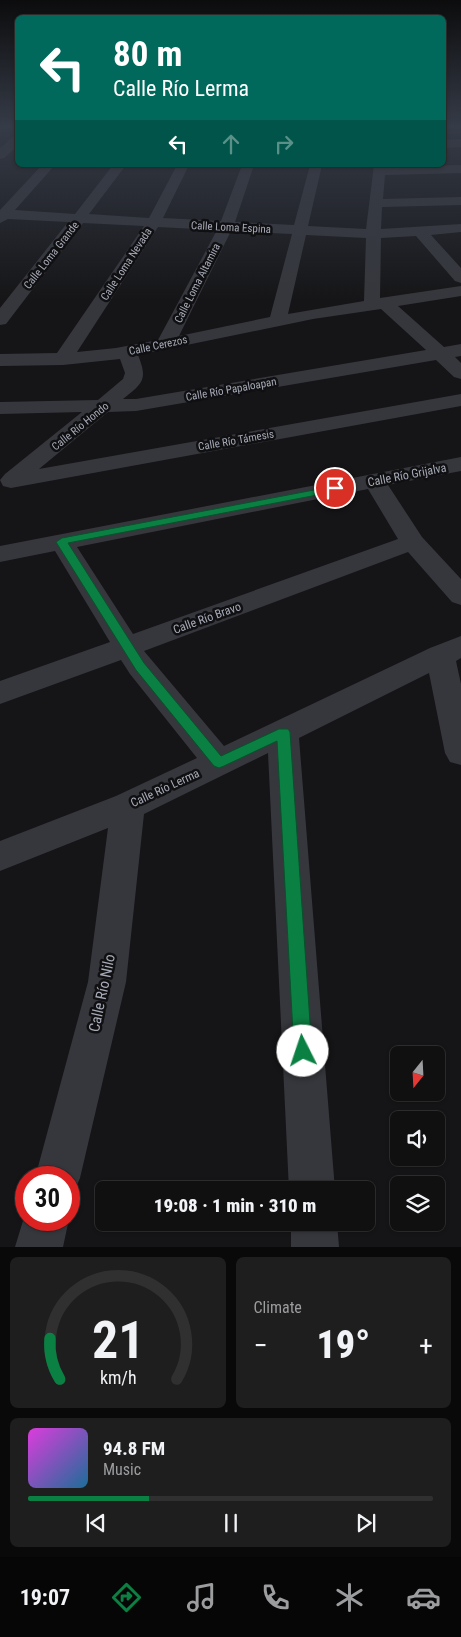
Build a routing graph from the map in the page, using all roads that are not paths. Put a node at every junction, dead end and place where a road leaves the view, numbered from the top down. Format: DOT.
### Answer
graph roads {
  1 [pos="31,184"];
  2 [pos="105,184"];
  3 [pos="172,184"];
  4 [pos="241,184"];
  5 [pos="311,184"];
  6 [pos="378,184"];
  7 [pos="461,201"];
  8 [pos="375,203"];
  9 [pos="1,216"];
  10 [pos="79,218"];
  11 [pos="153,223"];
  12 [pos="226,227"];
  13 [pos="461,228"];
  14 [pos="299,230"];
  15 [pos="420,231"];
  16 [pos="374,234"];
  17 [pos="461,278"];
  18 [pos="461,287"];
  19 [pos="461,291"];
  20 [pos="378,300"];
  21 [pos="0,320"];
  22 [pos="278,320"];
  23 [pos="166,343"];
  24 [pos="461,350"];
  25 [pos="127,351"];
  26 [pos="440,353"];
  27 [pos="63,359"];
  28 [pos="0,360"];
  29 [pos="461,373"];
  30 [pos="461,400"];
  31 [pos="105,406"];
  32 [pos="0,408"];
  33 [pos="461,464"];
  34 [pos="4,477"];
  35 [pos="374,481"];
  36 [pos="62,542"];
  37 [pos="413,542"];
  38 [pos="0,554"];
  39 [pos="461,596"];
  40 [pos="127,647"];
  41 [pos="450,650"];
  42 [pos="0,693"];
  43 [pos="283,732"];
  44 [pos="461,753"];
  45 [pos="219,762"];
  46 [pos="128,806"];
  47 [pos="0,856"];
  48 [pos="60,1166"];
  49 [pos="311,1181"];
  50 [pos="44,1231"];
  51 [pos="314,1231"];
  52 [pos="40,1247"];
  53 [pos="315,1247"];
  1 -- 9 [label="street"];
  2 -- 10 [label="street, Calle Loma Grande"];
  3 -- 11 [label="street, Calle Loma Nevada"];
  4 -- 12 [label="street, Calle Loma Altamira"];
  5 -- 14 [label="street"];
  6 -- 8 [label="street"];
  7 -- 8 [label="street"];
  8 -- 16 [label="street"];
  9 -- 10 [label="street, Calle Loma Espina"];
  10 -- 11 [label="street, Calle Loma Espina"];
  10 -- 21 [label="street, Calle Loma Grande"];
  11 -- 12 [label="street, Calle Loma Espina"];
  11 -- 27 [label="street, Calle Loma Nevada"];
  12 -- 14 [label="street, Calle Loma Espina"];
  12 -- 23 [label="street, Calle Loma Altamira"];
  13 -- 15 [label="street, Calle Loma Espina"];
  14 -- 16 [label="street, Calle Loma Espina"];
  14 -- 22 [label="street"];
  15 -- 16 [label="street, Calle Loma Espina"];
  15 -- 17 [label="street"];
  16 -- 20 [label="street"];
  18 -- 20 [label="street, Calle Cerezos"];
  19 -- 20 [label="street, Calle Cerezos"];
  20 -- 22 [label="street, Calle Cerezos"];
  20 -- 26 [label="street"];
  22 -- 23 [label="street, Calle Cerezos"];
  23 -- 25 [label="street, Calle Cerezos"];
  24 -- 26 [label="street, Calle Río Papaloapan"];
  25 -- 27 [label="street, Calle Cerezos"];
  25 -- 31 [label="street, Calle Río Hondo"];
  26 -- 29 [label="street"];
  26 -- 31 [label="street, Calle Río Papaloapan"];
  27 -- 28 [label="street, Calle Cerezos"];
  30 -- 34 [label="street, Calle Río Támesis"];
  31 -- 32 [label="street, Calle Río Papaloapan"];
  31 -- 34 [label="street, Calle Río Hondo"];
  33 -- 35 [label="street, Calle Río Grijalva"];
  35 -- 36 [label="street, Calle Río Grijalva"];
  35 -- 37 [label="street"];
  36 -- 38 [label="street, Calle Río Grijalva"];
  36 -- 40 [label="street"];
  37 -- 39 [label="street"];
  37 -- 40 [label="street, Calle Río Bravo"];
  40 -- 42 [label="street, Calle Río Bravo"];
  40 -- 45 [label="street"];
  41 -- 43 [label="street, Calle Río Lerma"];
  41 -- 44 [label="street"];
  43 -- 45 [label="street, Calle Río Lerma"];
  43 -- 49 [label="street"];
  45 -- 46 [label="street, Calle Río Lerma"];
  46 -- 47 [label="street, Calle Río Lerma"];
  46 -- 48 [label="street, Calle Río Nilo"];
  50 -- 52 [label="street"];
  51 -- 53 [label="street"];
}
